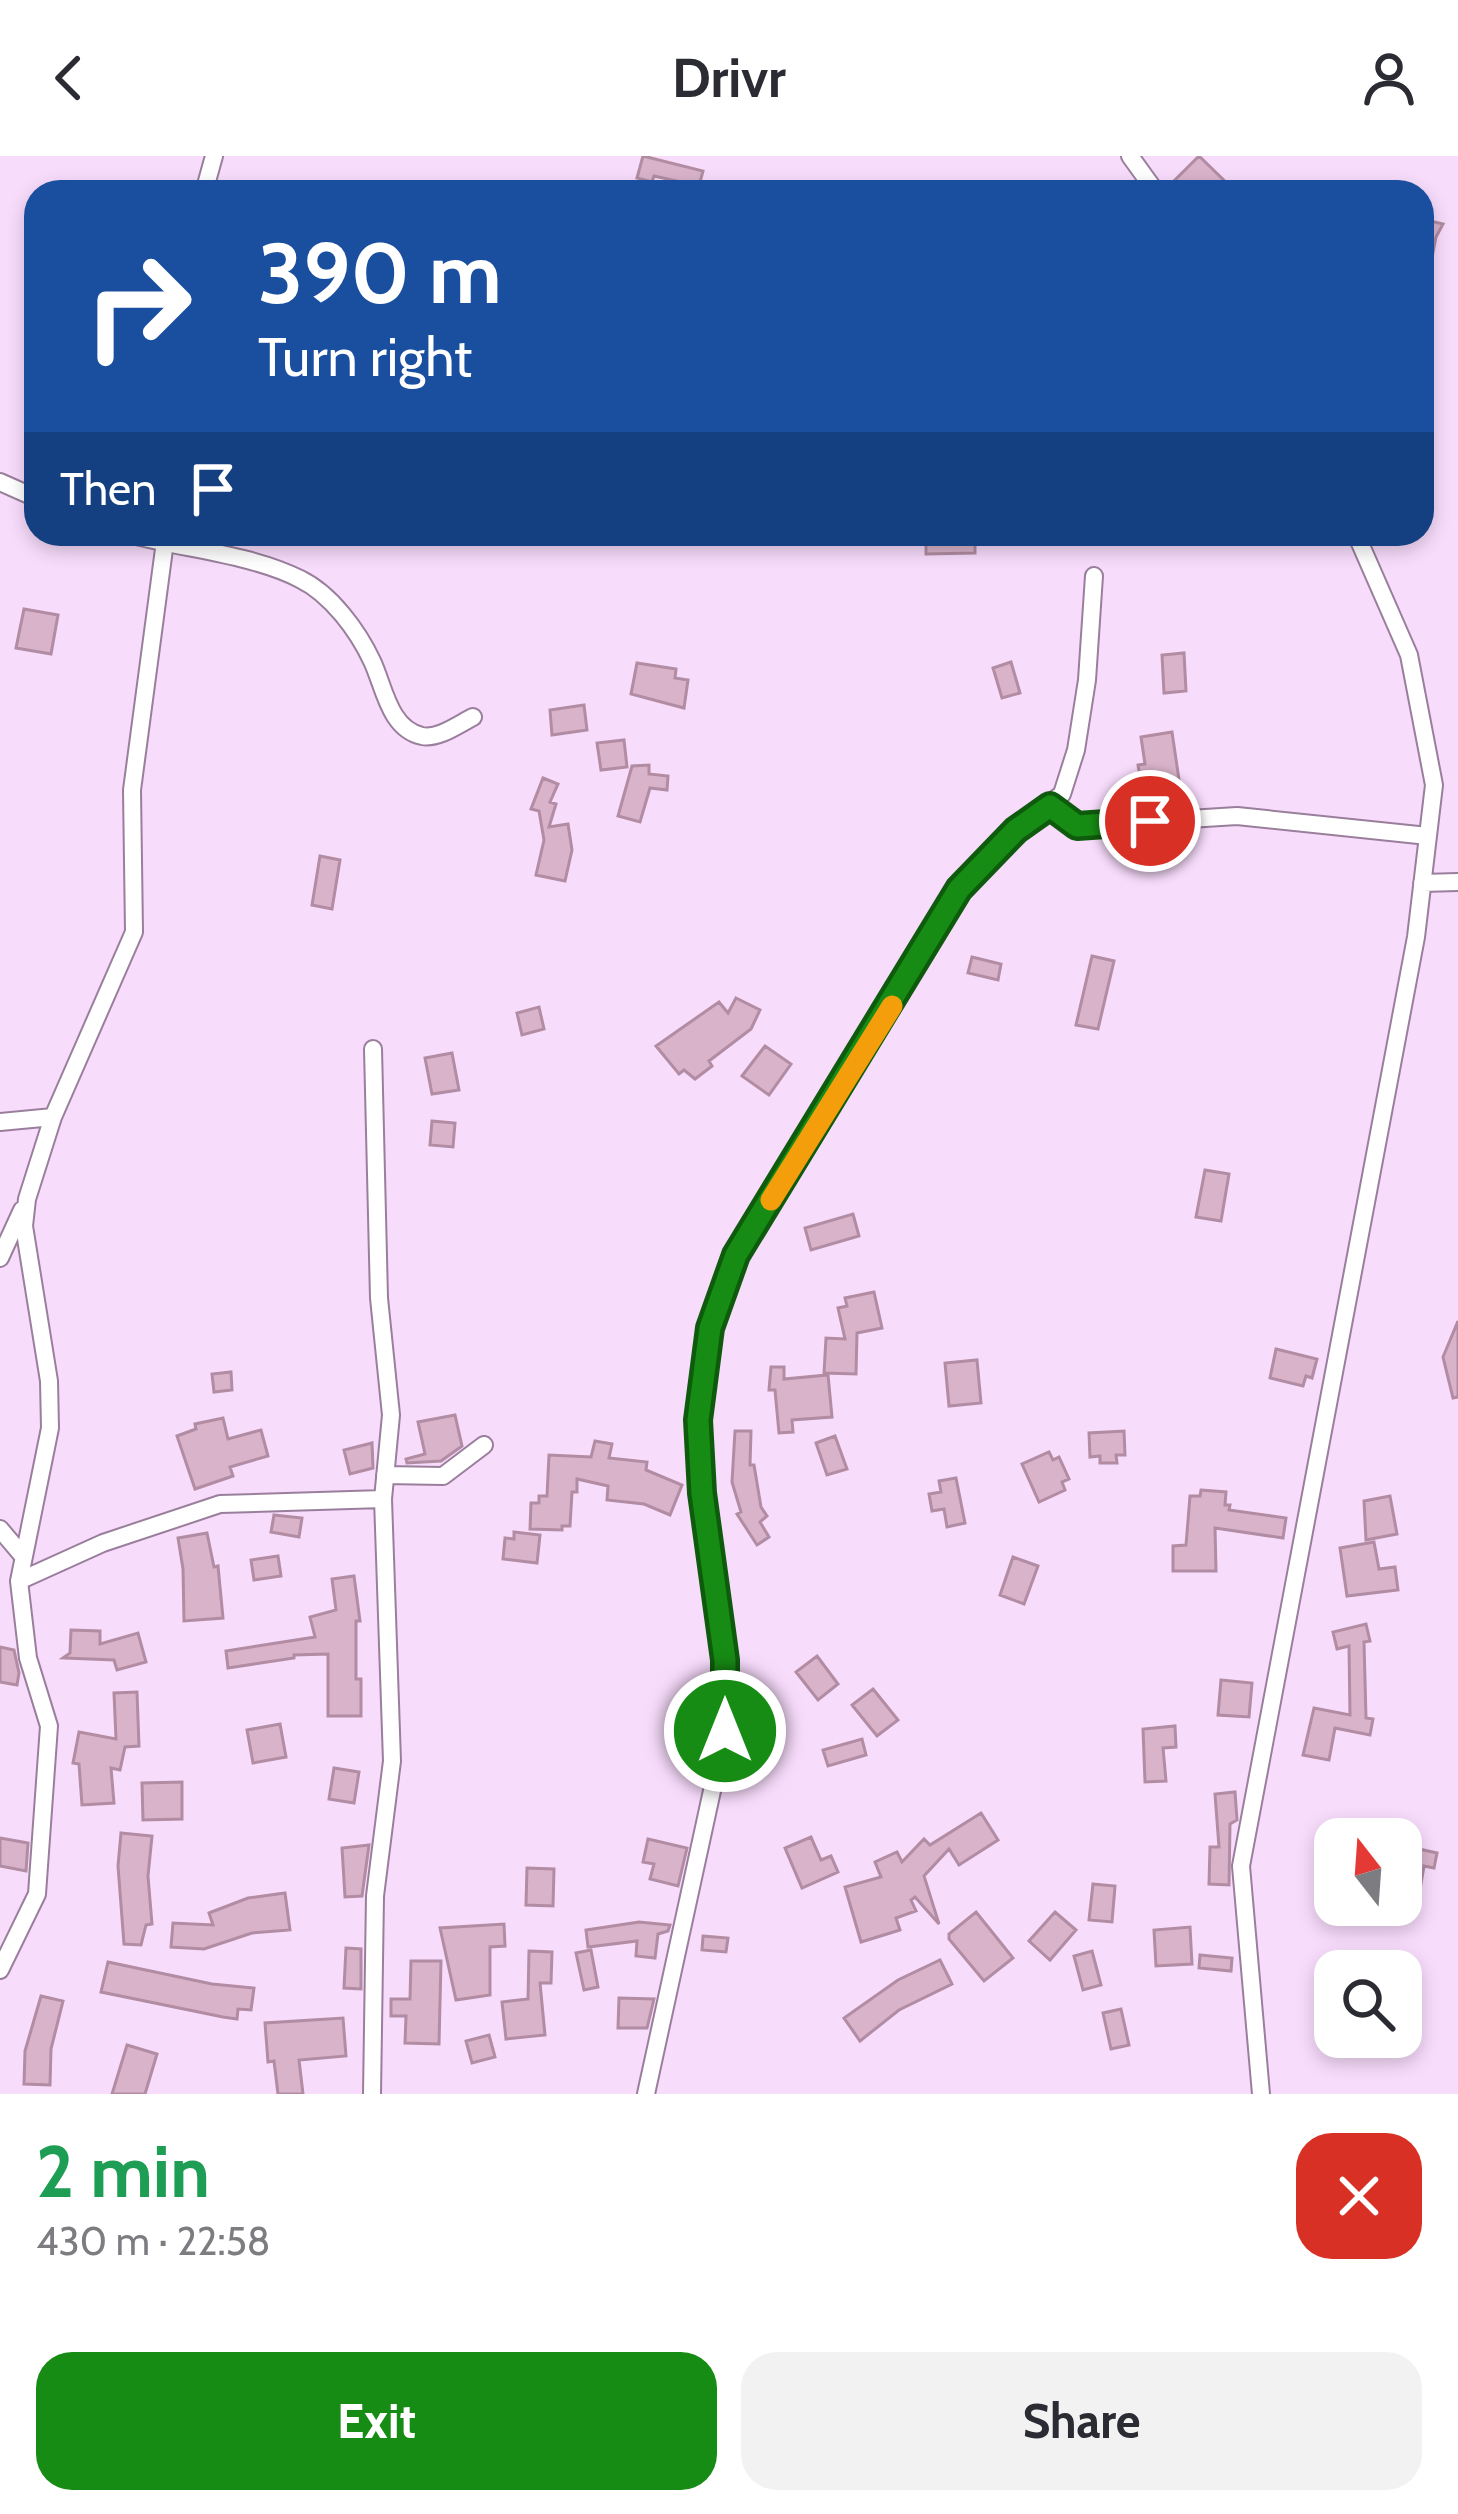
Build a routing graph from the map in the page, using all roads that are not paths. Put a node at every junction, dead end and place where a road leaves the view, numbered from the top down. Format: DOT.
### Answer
graph roads {
  1 [pos="165,546"];
  2 [pos="190,546"];
  3 [pos="1361,546"];
  4 [pos="1094,576"];
  5 [pos="473,717"];
  6 [pos="1050,806"];
  7 [pos="1428,836"];
  8 [pos="1458,882"];
  9 [pos="1422,883"];
  10 [pos="373,1049"];
  11 [pos="53,1117"];
  12 [pos="0,1122"];
  13 [pos="27,1199"];
  14 [pos="0,1258"];
  15 [pos="484,1445"];
  16 [pos="385,1475"];
  17 [pos="382,1498"];
  18 [pos="0,1529"];
  19 [pos="22,1556"];
  20 [pos="19,1581"];
  21 [pos="8,1935"];
  22 [pos="0,1970"];
  23 [pos="372,2094"];
  24 [pos="646,2094"];
  25 [pos="1261,2094"];
  1 -- 11 [label="street"];
  2 -- 5 [label="street"];
  3 -- 7 [label="street"];
  4 -- 6 [label="street"];
  6 -- 7 [label="street"];
  6 -- 24 [label="street"];
  7 -- 9 [label="street"];
  8 -- 9 [label="street"];
  9 -- 25 [label="street"];
  10 -- 16 [label="street"];
  11 -- 12 [label="street"];
  11 -- 13 [label="street"];
  13 -- 14 [label="street"];
  13 -- 19 [label="street"];
  15 -- 16 [label="street"];
  16 -- 17 [label="street"];
  17 -- 20 [label="street"];
  17 -- 23 [label="street"];
  18 -- 19 [label="street"];
  19 -- 20 [label="street"];
  20 -- 21 [label="street"];
  21 -- 22 [label="street"];
}
